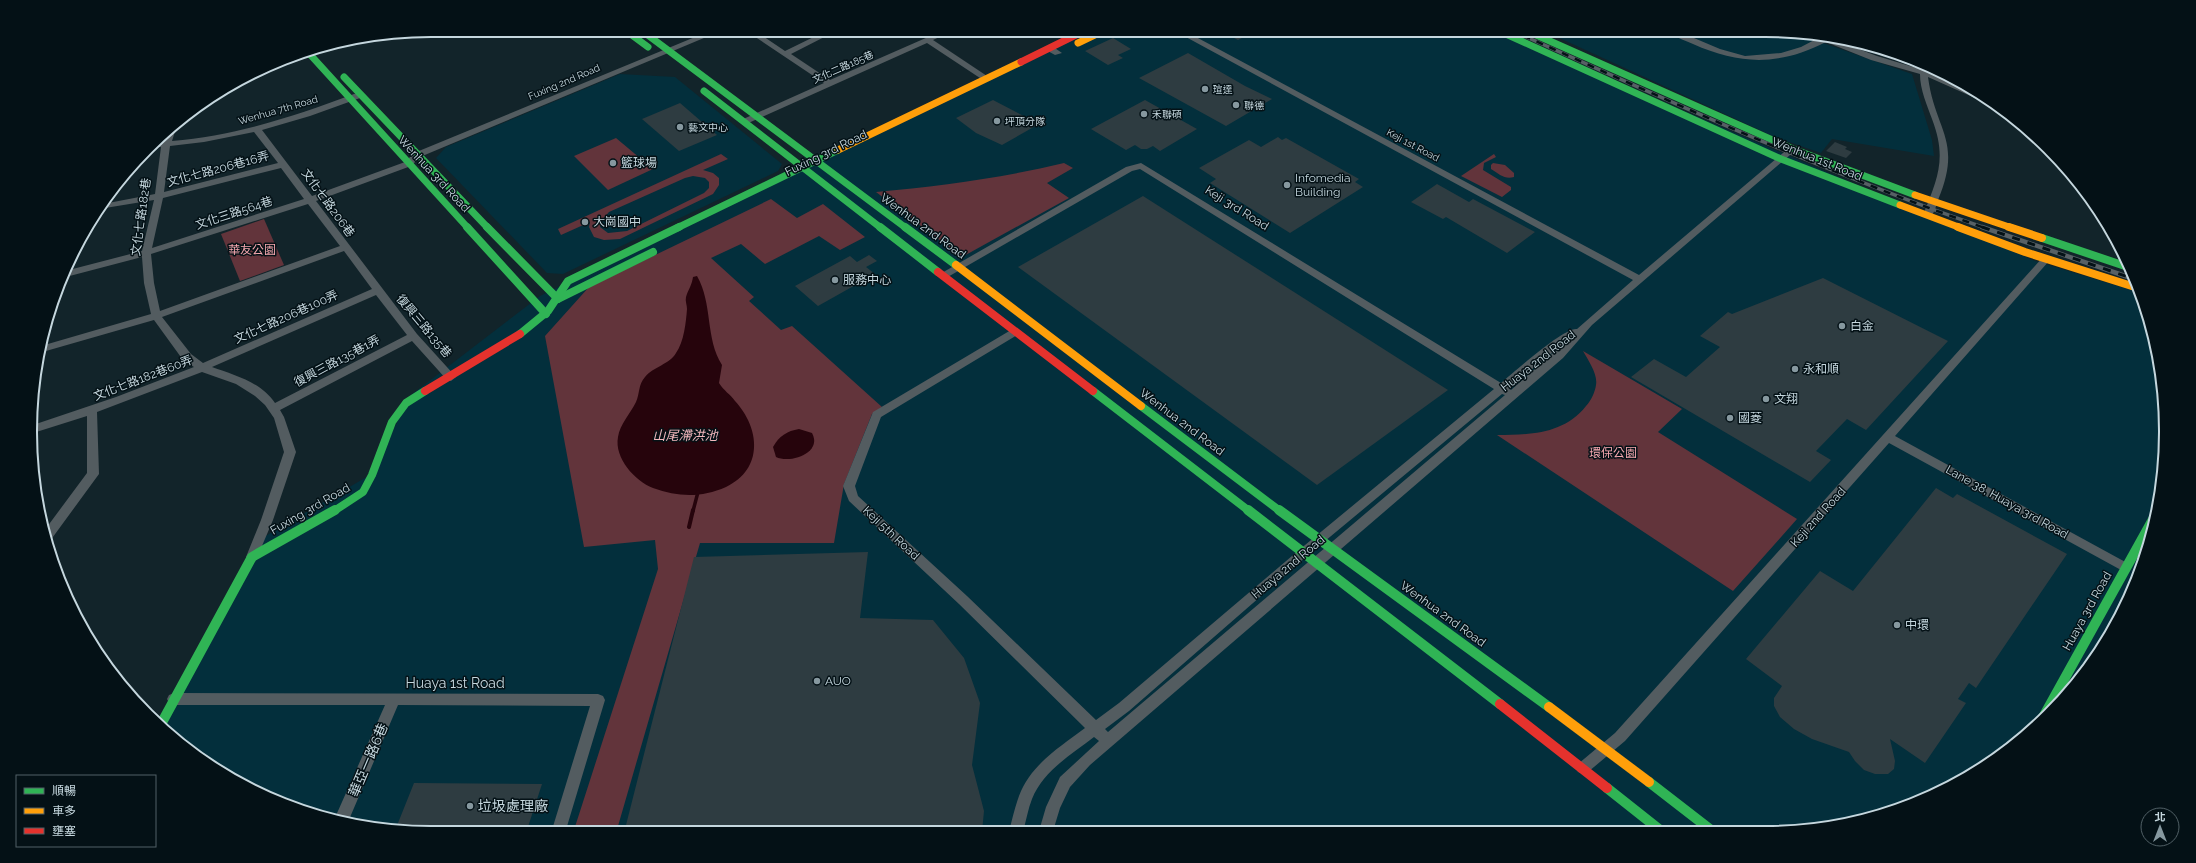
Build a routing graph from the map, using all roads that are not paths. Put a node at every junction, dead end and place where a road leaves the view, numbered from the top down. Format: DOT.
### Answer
graph roads {
  1 [pos="635,37"];
  2 [pos="650,37"];
  3 [pos="701,37"];
  4 [pos="760,37"];
  5 [pos="820,37"];
  6 [pos="934,37"];
  7 [pos="1072,37"];
  8 [pos="1091,37"];
  9 [pos="1191,37"];
  10 [pos="1512,37"];
  11 [pos="1541,37"];
  12 [pos="1685,37"];
  13 [pos="927,40"];
  14 [pos="1819,41"];
  15 [pos="1842,45"];
  16 [pos="1049,48"];
  17 [pos="668,50"];
  18 [pos="1058,53"];
  19 [pos="658,54"];
  20 [pos="785,54"];
  21 [pos="311,56"];
  22 [pos="668,63"];
  23 [pos="1915,67"];
  24 [pos="336,68"];
  25 [pos="1924,71"];
  26 [pos="986,78"];
  27 [pos="830,84"];
  28 [pos="698,86"];
  29 [pos="361,94"];
  30 [pos="350,99"];
  31 [pos="757,117"];
  32 [pos="744,122"];
  33 [pos="257,130"];
  34 [pos="169,137"];
  35 [pos="161,145"];
  36 [pos="166,145"];
  37 [pos="1793,149"];
  38 [pos="417,155"];
  39 [pos="1781,159"];
  40 [pos="284,164"];
  41 [pos="408,164"];
  42 [pos="819,164"];
  43 [pos="802,168"];
  44 [pos="809,174"];
  45 [pos="776,191"];
  46 [pos="159,197"];
  47 [pos="312,201"];
  48 [pos="1933,201"];
  49 [pos="108,206"];
  50 [pos="1928,215"];
  51 [pos="662,247"];
  52 [pos="344,248"];
  53 [pos="146,254"];
  54 [pos="2046,259"];
  55 [pos="2122,265"];
  56 [pos="958,266"];
  57 [pos="71,273"];
  58 [pos="943,276"];
  59 [pos="1639,279"];
  60 [pos="2131,286"];
  61 [pos="378,290"];
  62 [pos="558,299"];
  63 [pos="546,314"];
  64 [pos="156,316"];
  65 [pos="1015,332"];
  66 [pos="413,336"];
  67 [pos="46,348"];
  68 [pos="203,368"];
  69 [pos="451,377"];
  70 [pos="1506,392"];
  71 [pos="274,408"];
  72 [pos="92,412"];
  73 [pos="37,428"];
  74 [pos="1888,437"];
  75 [pos="50,533"];
  76 [pos="1320,539"];
  77 [pos="2142,546"];
  78 [pos="1333,549"];
  79 [pos="1303,553"];
  80 [pos="252,557"];
  81 [pos="1316,563"];
  82 [pos="2125,567"];
  83 [pos="174,699"];
  84 [pos="394,699"];
  85 [pos="2052,701"];
  86 [pos="163,720"];
  87 [pos="1096,729"];
  88 [pos="1109,742"];
  89 [pos="1607,749"];
  90 [pos="1583,768"];
  91 [pos="344,816"];
  92 [pos="560,826"];
  93 [pos="1018,826"];
  94 [pos="1048,826"];
  95 [pos="1655,826"];
  96 [pos="1705,826"];
  1 -- 19 [label="street"];
  2 -- 17 [label="street, Wenhua 2nd Road"];
  3 -- 17 [label="street, Fuxing 2nd Road"];
  4 -- 20 [label="street"];
  5 -- 20 [label="street"];
  6 -- 13 [label="street, 文化二路185巷"];
  7 -- 16 [label="street, Fuxing 3rd Road"];
  8 -- 18 [label="street, Fuxing 3rd Road"];
  9 -- 59 [label="street, Keji 1st Road"];
  10 -- 39 [label="street, Wenhua 1st Road"];
  11 -- 37 [label="street, Wenhua 1st Road"];
  12 -- 14 [label="street"];
  13 -- 26 [label="street"];
  13 -- 27 [label="street, 文化二路185巷"];
  15 -- 23 [label="street"];
  16 -- 18 [label="street"];
  16 -- 26 [label="street, Fuxing 3rd Road"];
  17 -- 19 [label="street, Fuxing 2nd Road"];
  17 -- 31 [label="street, Wenhua 2nd Road"];
  18 -- 42 [label="street, Fuxing 3rd Road"];
  19 -- 22 [label="street"];
  19 -- 38 [label="street, Fuxing 2nd Road"];
  20 -- 27 [label="street"];
  21 -- 30 [label="street, Wenhua 3rd Road"];
  24 -- 29 [label="street, Wenhua 3rd Road"];
  25 -- 48 [label="street"];
  26 -- 42 [label="street, Fuxing 3rd Road"];
  27 -- 31 [label="street, 文化二路185巷"];
  28 -- 32 [label="street"];
  29 -- 30 [label="street, Wenhua 7th Road"];
  29 -- 38 [label="street, Wenhua 3rd Road"];
  30 -- 33 [label="street, Wenhua 7th Road"];
  30 -- 41 [label="street, Wenhua 3rd Road"];
  31 -- 32 [label="street, 文化二路185巷"];
  31 -- 42 [label="street, Wenhua 2nd Road"];
  32 -- 43 [label="street"];
  33 -- 36 [label="street, Wenhua 7th Road"];
  33 -- 40 [label="street, 文化七路206巷"];
  34 -- 36 [label="street, 文化七路182巷"];
  35 -- 36 [label="street, Wenhua 7th Road"];
  36 -- 46 [label="street, 文化七路182巷"];
  37 -- 39 [label="street, Huaya 2nd Road"];
  37 -- 48 [label="street, Wenhua 1st Road"];
  38 -- 41 [label="street"];
  38 -- 62 [label="street, Wenhua 3rd Road"];
  39 -- 50 [label="street, Wenhua 1st Road"];
  39 -- 59 [label="street, Huaya 2nd Road"];
  40 -- 46 [label="street, 文化七路206巷16弄"];
  40 -- 47 [label="street, 文化七路206巷"];
  41 -- 47 [label="street, 文化三路564巷"];
  41 -- 63 [label="street, Wenhua 3rd Road"];
  42 -- 43 [label="street, Fuxing 3rd Road"];
  42 -- 44 [label="street, Fuxing 3rd Road"];
  42 -- 56 [label="street, Wenhua 2nd Road"];
  43 -- 44 [label="street"];
  43 -- 62 [label="street, Fuxing 3rd Road"];
  44 -- 45 [label="street, Fuxing 3rd Road"];
  44 -- 58 [label="street"];
  46 -- 49 [label="street, 文化七路206巷16弄"];
  46 -- 53 [label="street, 文化七路182巷"];
  47 -- 52 [label="street, 文化七路206巷"];
  47 -- 53 [label="street, 文化三路564巷"];
  48 -- 50 [label="street"];
  48 -- 55 [label="street, Wenhua 1st Road"];
  50 -- 54 [label="street, Wenhua 1st Road"];
  51 -- 62 [label="street, Fuxing 3rd Road"];
  52 -- 61 [label="street, 文化七路206巷"];
  52 -- 64 [label="street"];
  53 -- 57 [label="street, 文化三路564巷"];
  53 -- 64 [label="street, 文化七路182巷"];
  54 -- 60 [label="street, Wenhua 1st Road"];
  54 -- 74 [label="street, Keji 2nd Road"];
  56 -- 58 [label="street, Keji 3rd Road"];
  56 -- 70 [label="street, Keji 3rd Road"];
  56 -- 76 [label="street, Wenhua 2nd Road"];
  58 -- 65 [label="street"];
  59 -- 70 [label="street, Huaya 2nd Road"];
  61 -- 66 [label="street, 復興三路135巷"];
  61 -- 68 [label="street, 文化七路206巷100弄"];
  62 -- 63 [label="street, Fuxing 3rd Road"];
  63 -- 69 [label="street, Fuxing 3rd Road"];
  64 -- 67 [label="street"];
  64 -- 68 [label="street, 文化七路182巷"];
  65 -- 79 [label="street"];
  65 -- 87 [label="street, Keji 5th Road"];
  66 -- 69 [label="street, 復興三路135巷"];
  66 -- 71 [label="street, 復興三路135巷1弄"];
  68 -- 71 [label="street, 文化七路182巷"];
  68 -- 72 [label="street, 文化七路182巷60弄"];
  69 -- 80 [label="street, Fuxing 3rd Road"];
  70 -- 76 [label="street, Huaya 2nd Road"];
  70 -- 78 [label="street, Huaya 2nd Road"];
  71 -- 80 [label="street, 文化七路182巷"];
  72 -- 73 [label="street, 文化七路182巷60弄"];
  72 -- 75 [label="street"];
  74 -- 82 [label="street, Lane 38, Huaya 3rd Road"];
  74 -- 89 [label="street, Keji 2nd Road"];
  76 -- 78 [label="street, Wenhua 2nd Road"];
  76 -- 79 [label="street, Huaya 2nd Road"];
  77 -- 82 [label="street, Huaya 3rd Road"];
  78 -- 81 [label="street, Huaya 2nd Road"];
  78 -- 89 [label="street, Wenhua 2nd Road"];
  79 -- 81 [label="street"];
  79 -- 87 [label="street, Huaya 2nd Road"];
  80 -- 83 [label="street"];
  81 -- 88 [label="street, Huaya 2nd Road"];
  81 -- 90 [label="street"];
  82 -- 85 [label="street, Huaya 3rd Road"];
  83 -- 84 [label="street, Huaya 1st Road"];
  83 -- 86 [label="street"];
  84 -- 91 [label="street, 華亞一路6巷"];
  84 -- 92 [label="street, Huaya 1st Road"];
  87 -- 88 [label="street, Keji 5th Road"];
  87 -- 93 [label="street, Huaya 2nd Road"];
  88 -- 94 [label="street, Huaya 2nd Road"];
  89 -- 90 [label="street, Keji 2nd Road"];
  89 -- 96 [label="street, Wenhua 2nd Road"];
  90 -- 95 [label="street"];
}
